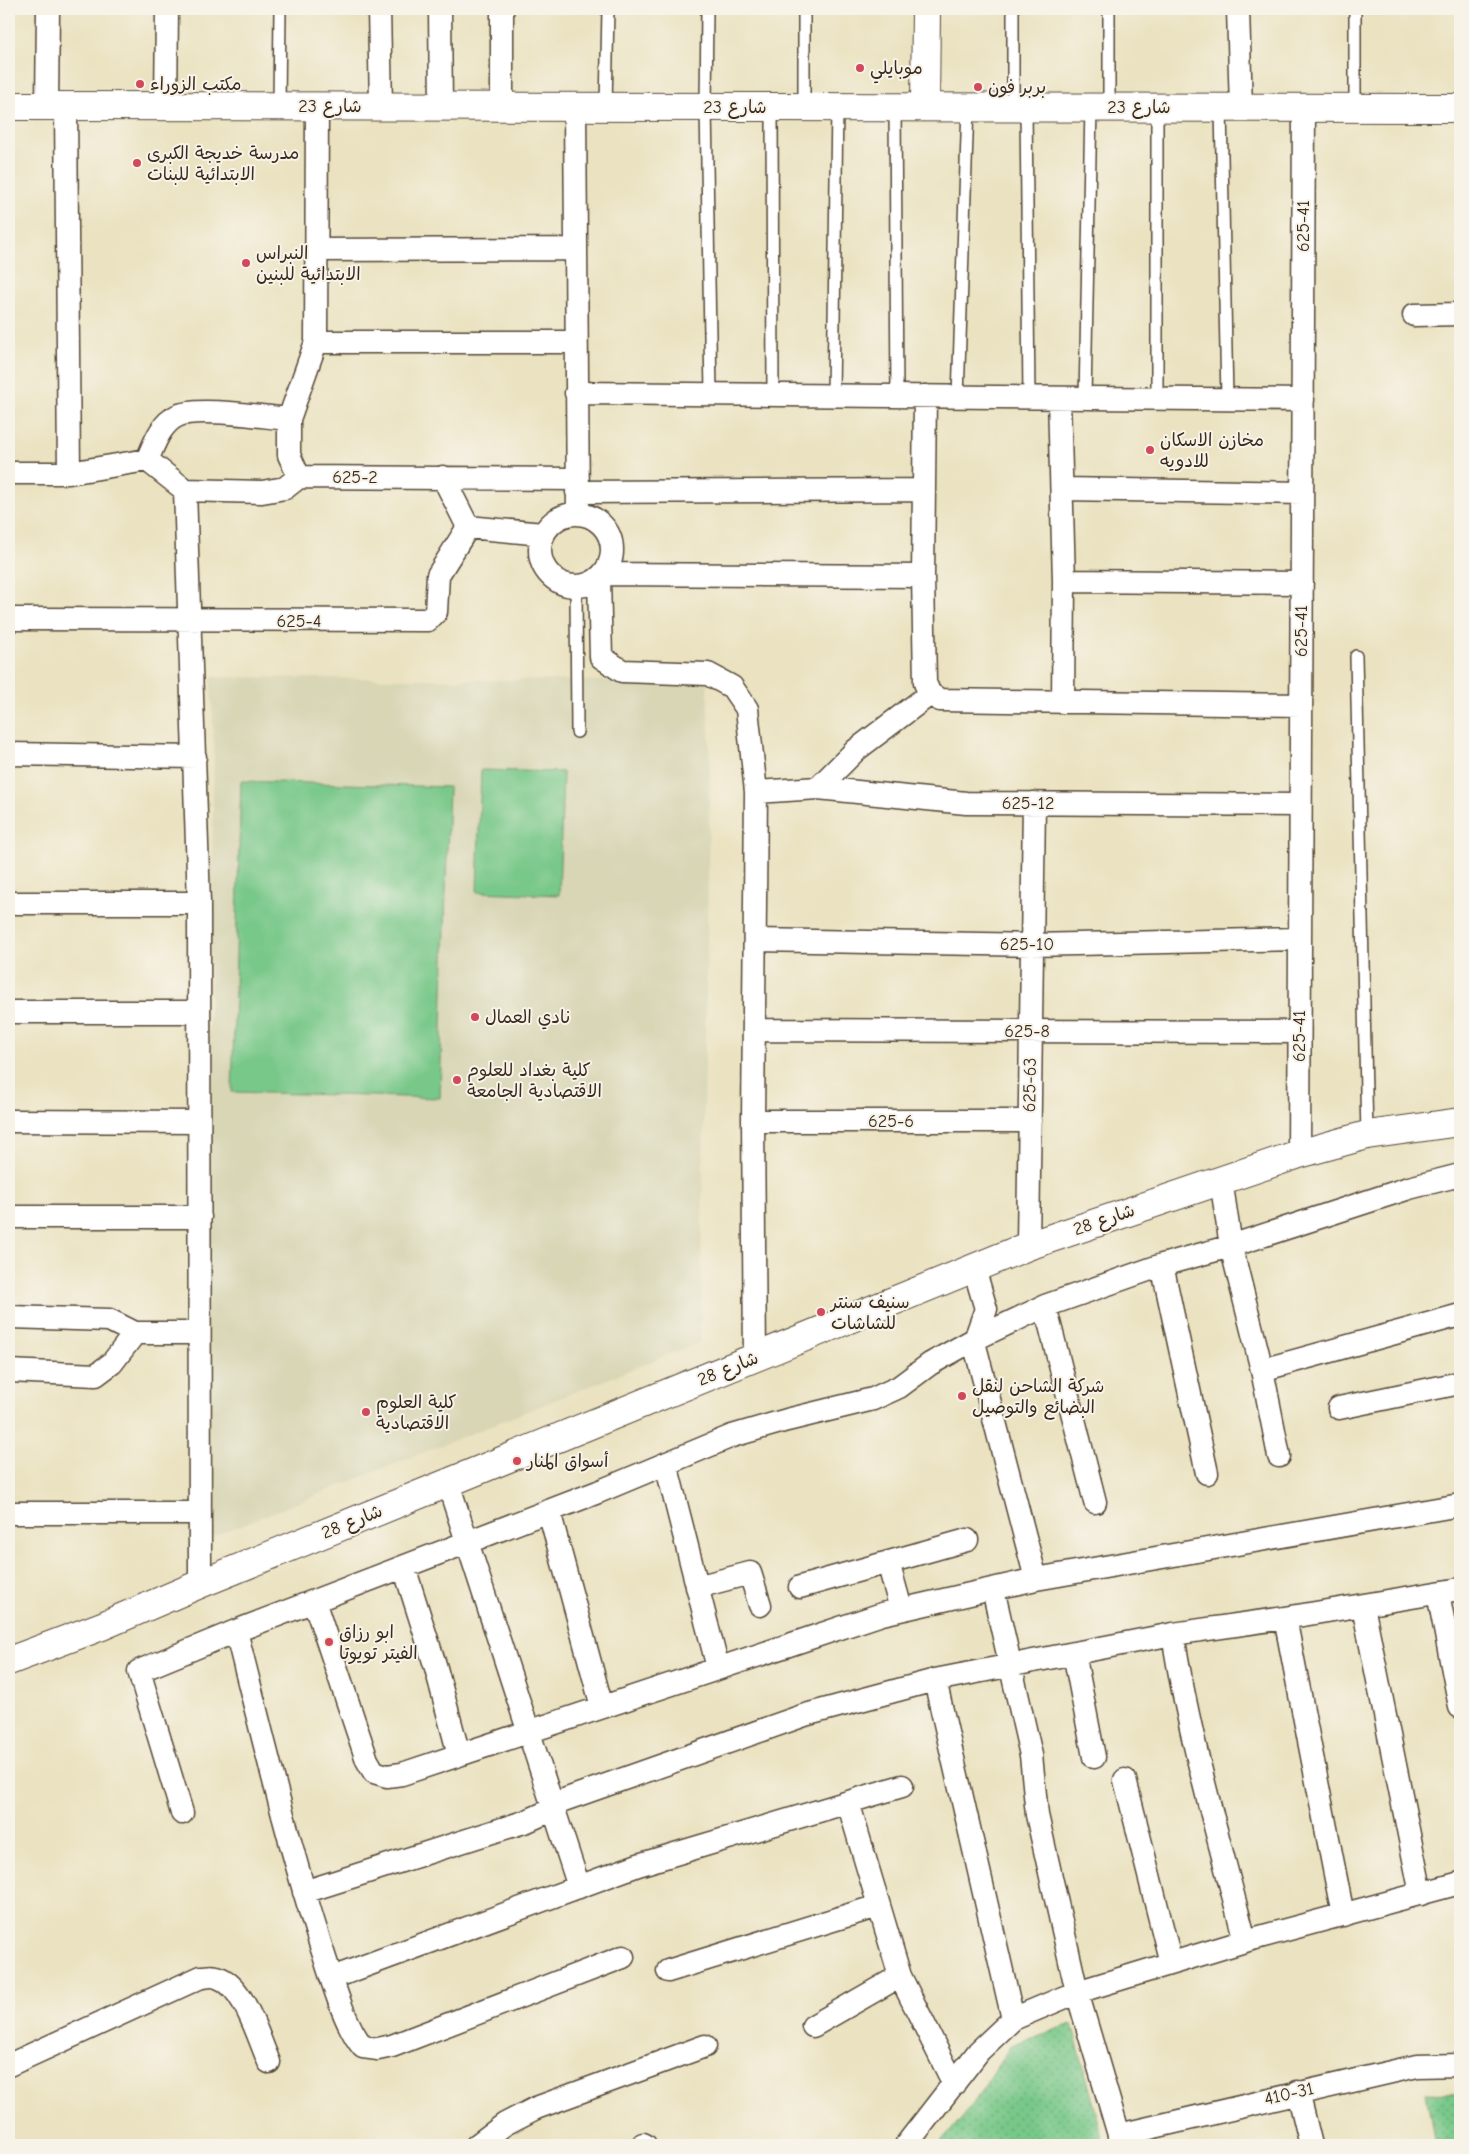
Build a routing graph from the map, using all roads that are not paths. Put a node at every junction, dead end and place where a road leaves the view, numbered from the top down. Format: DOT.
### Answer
graph roads {
  1 [pos="48,9"];
  2 [pos="167,9"];
  3 [pos="280,9"];
  4 [pos="380,9"];
  5 [pos="440,9"];
  6 [pos="502,9"];
  7 [pos="608,9"];
  8 [pos="707,9"];
  9 [pos="804,9"];
  10 [pos="926,9"];
  11 [pos="1013,9"];
  12 [pos="1109,9"];
  13 [pos="1238,9"];
  14 [pos="1355,9"];
  15 [pos="9,106"];
  16 [pos="57,106"];
  17 [pos="166,106"];
  18 [pos="279,106"];
  19 [pos="316,106"];
  20 [pos="381,106"];
  21 [pos="502,106"];
  22 [pos="441,107"];
  23 [pos="575,107"];
  24 [pos="606,107"];
  25 [pos="706,107"];
  26 [pos="772,107"];
  27 [pos="804,107"];
  28 [pos="837,107"];
  29 [pos="895,107"];
  30 [pos="925,107"];
  31 [pos="968,107"];
  32 [pos="1019,107"];
  33 [pos="1100,107"];
  34 [pos="1157,108"];
  35 [pos="1231,108"];
  36 [pos="1304,108"];
  37 [pos="1355,108"];
  38 [pos="1460,108"];
  39 [pos="575,249"];
  40 [pos="315,250"];
  41 [pos="1414,314"];
  42 [pos="1460,314"];
  43 [pos="316,342"];
  44 [pos="576,342"];
  45 [pos="576,393"];
  46 [pos="711,394"];
  47 [pos="773,395"];
  48 [pos="833,395"];
  49 [pos="897,396"];
  50 [pos="925,396"];
  51 [pos="958,397"];
  52 [pos="1029,397"];
  53 [pos="1059,398"];
  54 [pos="1085,398"];
  55 [pos="1157,398"];
  56 [pos="1227,399"];
  57 [pos="1302,400"];
  58 [pos="289,419"];
  59 [pos="147,460"];
  60 [pos="9,473"];
  61 [pos="69,473"];
  62 [pos="299,477"];
  63 [pos="442,477"];
  64 [pos="185,490"];
  65 [pos="924,490"];
  66 [pos="1062,490"];
  67 [pos="1302,493"];
  68 [pos="577,495"];
  69 [pos="468,527"];
  70 [pos="543,534"];
  71 [pos="602,576"];
  72 [pos="924,576"];
  73 [pos="1064,581"];
  74 [pos="1302,583"];
  75 [pos="576,587"];
  76 [pos="9,619"];
  77 [pos="189,621"];
  78 [pos="1356,656"];
  79 [pos="930,694"];
  80 [pos="1063,702"];
  81 [pos="1301,705"];
  82 [pos="577,732"];
  83 [pos="9,754"];
  84 [pos="195,757"];
  85 [pos="818,788"];
  86 [pos="756,792"];
  87 [pos="1034,803"];
  88 [pos="1300,805"];
  89 [pos="9,903"];
  90 [pos="199,903"];
  91 [pos="1300,939"];
  92 [pos="754,940"];
  93 [pos="1032,945"];
  94 [pos="9,1012"];
  95 [pos="199,1012"];
  96 [pos="754,1030"];
  97 [pos="1031,1031"];
  98 [pos="1299,1032"];
  99 [pos="753,1120"];
  100 [pos="9,1121"];
  101 [pos="1030,1121"];
  102 [pos="199,1122"];
  103 [pos="1460,1122"];
  104 [pos="1367,1135"];
  105 [pos="1299,1154"];
  106 [pos="1460,1175"];
  107 [pos="1221,1180"];
  108 [pos="9,1217"];
  109 [pos="200,1217"];
  110 [pos="1028,1246"];
  111 [pos="1231,1246"];
  112 [pos="1162,1265"];
  113 [pos="974,1268"];
  114 [pos="1045,1306"];
  115 [pos="1460,1315"];
  116 [pos="9,1317"];
  117 [pos="135,1333"];
  118 [pos="198,1333"];
  119 [pos="976,1339"];
  120 [pos="755,1358"];
  121 [pos="9,1370"];
  122 [pos="1262,1370"];
  123 [pos="1460,1383"];
  124 [pos="1340,1408"];
  125 [pos="1278,1456"];
  126 [pos="666,1464"];
  127 [pos="1207,1473"];
  128 [pos="448,1483"];
  129 [pos="1095,1502"];
  130 [pos="1460,1505"];
  131 [pos="549,1511"];
  132 [pos="9,1513"];
  133 [pos="200,1514"];
  134 [pos="967,1540"];
  135 [pos="467,1542"];
  136 [pos="888,1562"];
  137 [pos="404,1568"];
  138 [pos="1036,1579"];
  139 [pos="200,1584"];
  140 [pos="697,1587"];
  141 [pos="800,1587"];
  142 [pos="993,1589"];
  143 [pos="1460,1589"];
  144 [pos="1438,1592"];
  145 [pos="314,1601"];
  146 [pos="760,1605"];
  147 [pos="1363,1606"];
  148 [pos="902,1609"];
  149 [pos="1285,1618"];
  150 [pos="236,1632"];
  151 [pos="1173,1634"];
  152 [pos="1074,1653"];
  153 [pos="9,1661"];
  154 [pos="1011,1665"];
  155 [pos="718,1668"];
  156 [pos="935,1680"];
  157 [pos="602,1707"];
  158 [pos="1460,1707"];
  159 [pos="529,1732"];
  160 [pos="459,1755"];
  161 [pos="1094,1757"];
  162 [pos="1125,1780"];
  163 [pos="902,1786"];
  164 [pos="848,1802"];
  165 [pos="552,1806"];
  166 [pos="182,1813"];
  167 [pos="1460,1883"];
  168 [pos="579,1887"];
  169 [pos="304,1892"];
  170 [pos="1421,1894"];
  171 [pos="878,1906"];
  172 [pos="1343,1915"];
  173 [pos="1245,1941"];
  174 [pos="622,1957"];
  175 [pos="1171,1963"];
  176 [pos="668,1971"];
  177 [pos="900,1976"];
  178 [pos="332,1978"];
  179 [pos="1077,1992"];
  180 [pos="1013,2019"];
  181 [pos="813,2026"];
  182 [pos="705,2046"];
  183 [pos="269,2062"];
  184 [pos="1460,2064"];
  185 [pos="9,2066"];
  186 [pos="954,2084"];
  187 [pos="1298,2092"];
  188 [pos="1123,2140"];
  189 [pos="478,2145"];
  190 [pos="906,2145"];
  191 [pos="1311,2145"];
  1 -- 16 [label="street"];
  2 -- 17 [label="street"];
  3 -- 18 [label="lane"];
  4 -- 20 [label="street"];
  5 -- 22 [label="street"];
  6 -- 21 [label="street"];
  7 -- 24 [label="lane"];
  8 -- 25 [label="lane"];
  9 -- 27 [label="lane"];
  10 -- 30 [label="street"];
  11 -- 32 [label="lane"];
  12 -- 33 [label="lane"];
  13 -- 35 [label="street"];
  14 -- 37 [label="lane"];
  15 -- 16 [label="street, شارع 23"];
  16 -- 17 [label="street, شارع 23"];
  16 -- 61 [label="street"];
  17 -- 18 [label="street, شارع 23"];
  18 -- 19 [label="street, شارع 23"];
  19 -- 20 [label="street, شارع 23"];
  19 -- 40 [label="street"];
  20 -- 22 [label="street, شارع 23"];
  21 -- 22 [label="street, شارع 23"];
  21 -- 23 [label="street, شارع 23"];
  23 -- 24 [label="street, شارع 23"];
  23 -- 39 [label="street"];
  24 -- 25 [label="street, شارع 23"];
  25 -- 26 [label="street, شارع 23"];
  25 -- 46 [label="lane"];
  26 -- 27 [label="street, شارع 23"];
  26 -- 47 [label="lane"];
  27 -- 28 [label="street, شارع 23"];
  28 -- 29 [label="street, شارع 23"];
  28 -- 48 [label="lane"];
  29 -- 30 [label="street, شارع 23"];
  29 -- 49 [label="lane"];
  30 -- 31 [label="street, شارع 23"];
  31 -- 32 [label="street, شارع 23"];
  31 -- 51 [label="lane"];
  32 -- 33 [label="street, شارع 23"];
  32 -- 52 [label="lane"];
  33 -- 34 [label="street, شارع 23"];
  33 -- 54 [label="lane"];
  34 -- 35 [label="street, شارع 23"];
  34 -- 55 [label="lane"];
  35 -- 36 [label="street, شارع 23"];
  35 -- 56 [label="lane"];
  36 -- 37 [label="street, شارع 23"];
  36 -- 57 [label="street, 625-41"];
  37 -- 38 [label="street, شارع 23"];
  39 -- 40 [label="street"];
  39 -- 44 [label="street"];
  40 -- 43 [label="street"];
  41 -- 42 [label="street"];
  43 -- 44 [label="street"];
  43 -- 58 [label="street"];
  44 -- 45 [label="street"];
  45 -- 46 [label="street"];
  45 -- 68 [label="street"];
  46 -- 47 [label="street"];
  47 -- 48 [label="street"];
  48 -- 49 [label="street"];
  49 -- 50 [label="street"];
  50 -- 51 [label="street"];
  50 -- 65 [label="street"];
  51 -- 52 [label="street"];
  52 -- 53 [label="street"];
  53 -- 54 [label="street"];
  53 -- 66 [label="street"];
  54 -- 55 [label="street"];
  55 -- 56 [label="street"];
  56 -- 57 [label="street"];
  57 -- 67 [label="street, 625-41"];
  58 -- 59 [label="street"];
  58 -- 62 [label="street"];
  59 -- 61 [label="street"];
  59 -- 64 [label="street"];
  60 -- 61 [label="street"];
  62 -- 63 [label="street, 625-2"];
  62 -- 64 [label="street"];
  63 -- 68 [label="street, 625-2"];
  63 -- 69 [label="street"];
  64 -- 77 [label="street"];
  65 -- 68 [label="street"];
  65 -- 72 [label="street"];
  66 -- 67 [label="street"];
  66 -- 73 [label="street"];
  67 -- 74 [label="street, 625-41"];
  68 -- 70 [label="street"];
  68 -- 71 [label="street"];
  69 -- 70 [label="street"];
  69 -- 77 [label="street, 625-4"];
  70 -- 75 [label="street"];
  71 -- 72 [label="street"];
  71 -- 75 [label="street"];
  71 -- 86 [label="street"];
  72 -- 79 [label="street"];
  73 -- 74 [label="street"];
  73 -- 80 [label="street"];
  74 -- 81 [label="street, 625-41"];
  75 -- 82 [label="lane"];
  76 -- 77 [label="street, 625-4"];
  77 -- 84 [label="street"];
  78 -- 104 [label="lane"];
  79 -- 80 [label="street"];
  79 -- 85 [label="street"];
  80 -- 81 [label="street"];
  81 -- 88 [label="street, 625-41"];
  83 -- 84 [label="street"];
  84 -- 90 [label="street"];
  85 -- 86 [label="street, 625-12"];
  85 -- 87 [label="street, 625-12"];
  86 -- 92 [label="street"];
  87 -- 88 [label="street, 625-12"];
  87 -- 93 [label="street, 625-63"];
  88 -- 91 [label="street, 625-41"];
  89 -- 90 [label="street"];
  90 -- 95 [label="street"];
  91 -- 93 [label="street, 625-10"];
  91 -- 98 [label="street, 625-41"];
  92 -- 93 [label="street, 625-10"];
  92 -- 96 [label="street"];
  93 -- 97 [label="street, 625-63"];
  94 -- 95 [label="street"];
  95 -- 102 [label="street"];
  96 -- 97 [label="street, 625-8"];
  96 -- 99 [label="street"];
  97 -- 98 [label="street, 625-8"];
  97 -- 101 [label="street, 625-63"];
  98 -- 105 [label="street, 625-41"];
  99 -- 101 [label="street, 625-6"];
  99 -- 120 [label="street"];
  100 -- 102 [label="street"];
  101 -- 110 [label="street, 625-63"];
  102 -- 109 [label="street"];
  103 -- 104 [label="street, شارع 28"];
  104 -- 105 [label="street, شارع 28"];
  105 -- 107 [label="street, شارع 28"];
  106 -- 111 [label="street"];
  107 -- 110 [label="street, شارع 28"];
  107 -- 111 [label="street"];
  108 -- 109 [label="street"];
  109 -- 118 [label="street"];
  110 -- 113 [label="street, شارع 28"];
  111 -- 112 [label="street"];
  111 -- 122 [label="street"];
  112 -- 114 [label="street"];
  112 -- 127 [label="street"];
  113 -- 119 [label="street"];
  113 -- 120 [label="street, شارع 28"];
  114 -- 119 [label="street"];
  114 -- 129 [label="street"];
  115 -- 122 [label="street"];
  116 -- 117 [label="street"];
  117 -- 118 [label="street"];
  117 -- 121 [label="street"];
  118 -- 133 [label="street"];
  119 -- 126 [label="street"];
  119 -- 138 [label="street"];
  120 -- 128 [label="street, شارع 28"];
  122 -- 125 [label="street"];
  123 -- 124 [label="street"];
  126 -- 131 [label="street"];
  126 -- 140 [label="street"];
  128 -- 135 [label="street"];
  128 -- 139 [label="street, شارع 28"];
  130 -- 138 [label="street"];
  131 -- 135 [label="street"];
  131 -- 157 [label="street"];
  132 -- 133 [label="street"];
  133 -- 139 [label="street"];
  134 -- 136 [label="street"];
  135 -- 137 [label="street"];
  135 -- 159 [label="street"];
  136 -- 141 [label="street"];
  136 -- 148 [label="street"];
  137 -- 145 [label="street"];
  137 -- 160 [label="street"];
  138 -- 142 [label="street"];
  139 -- 153 [label="street, شارع 28"];
  140 -- 146 [label="street"];
  140 -- 155 [label="street"];
  142 -- 148 [label="street"];
  142 -- 154 [label="street"];
  143 -- 144 [label="street"];
  144 -- 147 [label="street"];
  144 -- 158 [label="street"];
  145 -- 150 [label="street"];
  145 -- 160 [label="street"];
  147 -- 149 [label="street"];
  147 -- 170 [label="street"];
  148 -- 155 [label="street"];
  149 -- 151 [label="street"];
  149 -- 172 [label="street"];
  150 -- 166 [label="street"];
  150 -- 169 [label="street"];
  151 -- 152 [label="street"];
  151 -- 173 [label="street"];
  152 -- 154 [label="street"];
  152 -- 161 [label="street"];
  154 -- 156 [label="street"];
  154 -- 179 [label="street"];
  155 -- 157 [label="street"];
  156 -- 165 [label="street"];
  156 -- 180 [label="street"];
  157 -- 159 [label="street"];
  159 -- 160 [label="street"];
  159 -- 165 [label="street"];
  162 -- 175 [label="street"];
  163 -- 164 [label="street"];
  164 -- 168 [label="street"];
  164 -- 171 [label="street"];
  165 -- 168 [label="street"];
  165 -- 169 [label="street"];
  167 -- 170 [label="street"];
  168 -- 178 [label="street"];
  169 -- 178 [label="street"];
  170 -- 172 [label="street"];
  171 -- 176 [label="street"];
  171 -- 177 [label="street"];
  172 -- 173 [label="street"];
  173 -- 175 [label="street"];
  174 -- 178 [label="street"];
  175 -- 179 [label="street"];
  177 -- 181 [label="street"];
  177 -- 186 [label="street"];
  179 -- 180 [label="street"];
  179 -- 188 [label="street"];
  180 -- 186 [label="street"];
  182 -- 189 [label="street"];
  183 -- 185 [label="street"];
  184 -- 187 [label="street, 410-31"];
  186 -- 190 [label="street"];
  187 -- 188 [label="street, 410-31"];
  187 -- 191 [label="street"];
}
